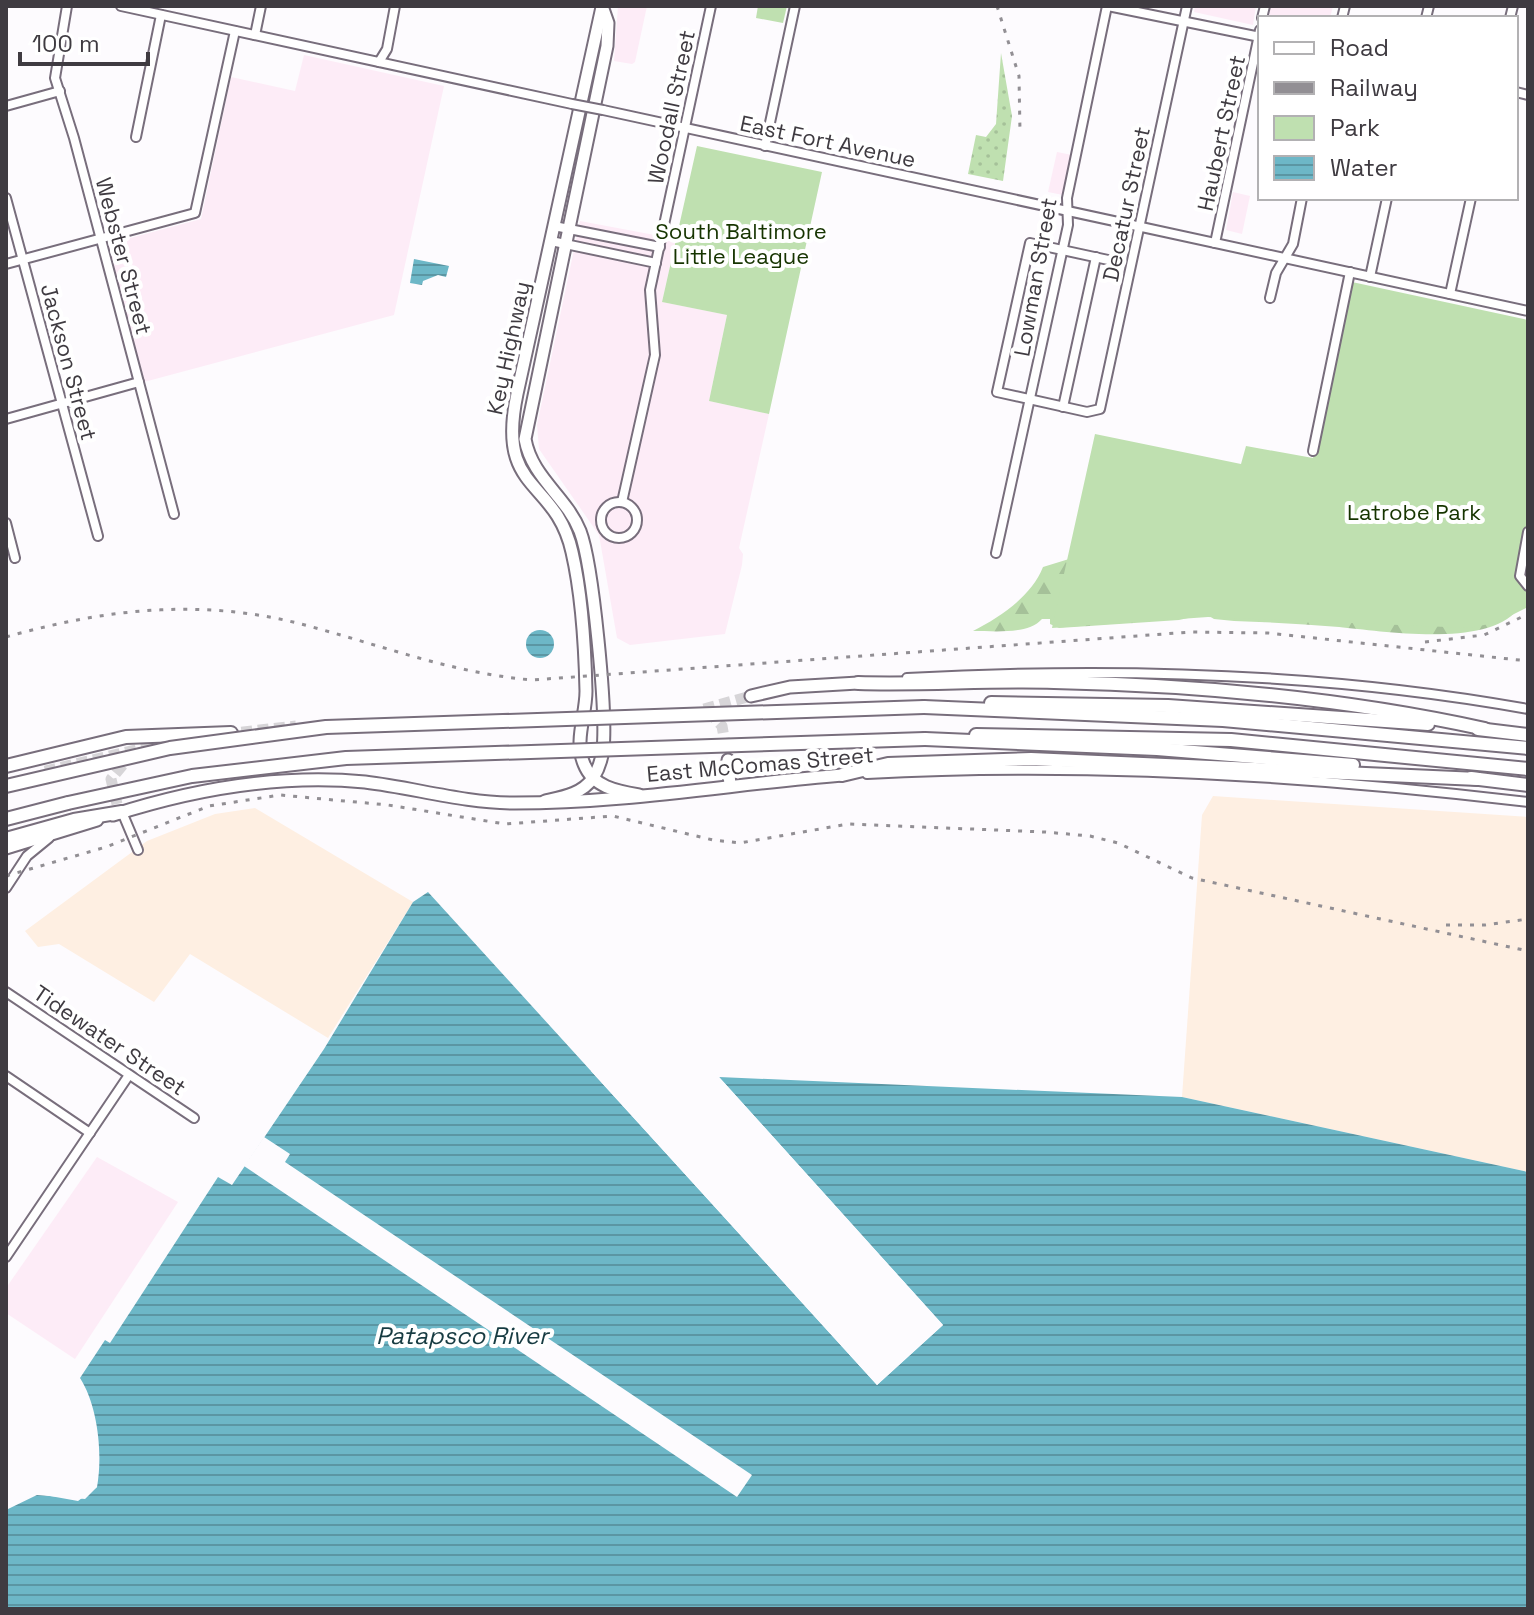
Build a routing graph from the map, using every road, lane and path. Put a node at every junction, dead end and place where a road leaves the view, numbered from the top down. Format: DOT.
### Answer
graph roads {
  1 [pos="67,6"];
  2 [pos="121,6"];
  3 [pos="261,6"];
  4 [pos="395,6"];
  5 [pos="711,6"];
  6 [pos="795,6"];
  7 [pos="1107,6"];
  8 [pos="1187,6"];
  9 [pos="602,7"];
  10 [pos="161,15"];
  11 [pos="1184,20"];
  12 [pos="235,31"];
  13 [pos="255,35"];
  14 [pos="1258,37"];
  15 [pos="1258,46"];
  16 [pos="379,62"];
  17 [pos="60,91"];
  18 [pos="6,106"];
  19 [pos="685,128"];
  20 [pos="136,137"];
  21 [pos="765,146"];
  22 [pos="6,198"];
  23 [pos="1302,200"];
  24 [pos="1387,200"];
  25 [pos="1471,200"];
  26 [pos="1068,211"];
  27 [pos="554,226"];
  28 [pos="1139,227"];
  29 [pos="569,229"];
  30 [pos="100,239"];
  31 [pos="551,241"];
  32 [pos="1215,243"];
  33 [pos="566,244"];
  34 [pos="660,247"];
  35 [pos="1062,251"];
  36 [pos="1096,257"];
  37 [pos="22,259"];
  38 [pos="1286,259"];
  39 [pos="1113,261"];
  40 [pos="656,263"];
  41 [pos="6,264"];
  42 [pos="1350,272"];
  43 [pos="1370,277"];
  44 [pos="1450,294"];
  45 [pos="1270,298"];
  46 [pos="1528,311"];
  47 [pos="139,382"];
  48 [pos="1031,400"];
  49 [pos="62,404"];
  50 [pos="1063,407"];
  51 [pos="6,419"];
  52 [pos="1313,451"];
  53 [pos="622,502"];
  54 [pos="174,514"];
  55 [pos="6,523"];
  56 [pos="1528,532"];
  57 [pos="98,536"];
  58 [pos="996,553"];
  59 [pos="15,558"];
  60 [pos="1528,586"];
  61 [pos="858,683"];
  62 [pos="751,696"];
  63 [pos="924,707"];
  64 [pos="1528,709"];
  65 [pos="1485,729"];
  66 [pos="231,733"];
  67 [pos="1528,735"];
  68 [pos="925,739"];
  69 [pos="1528,748"];
  70 [pos="728,760"];
  71 [pos="6,766"];
  72 [pos="1528,769"];
  73 [pos="842,775"];
  74 [pos="593,778"];
  75 [pos="1478,779"];
  76 [pos="1528,785"];
  77 [pos="6,786"];
  78 [pos="730,786"];
  79 [pos="639,795"];
  80 [pos="545,801"];
  81 [pos="1528,802"];
  82 [pos="119,808"];
  83 [pos="6,819"];
  84 [pos="58,833"];
  85 [pos="6,839"];
  86 [pos="6,848"];
  87 [pos="138,850"];
  88 [pos="6,888"];
  89 [pos="6,992"];
  90 [pos="22,1003"];
  91 [pos="6,1005"];
  92 [pos="129,1075"];
  93 [pos="6,1076"];
  94 [pos="194,1118"];
  95 [pos="90,1133"];
  96 [pos="8,1251"];
  1 -- 17 [label="street, Webster Street"];
  2 -- 10 [label="street, East Fort Avenue"];
  3 -- 13 [label="street"];
  4 -- 16 [label="street"];
  5 -- 19 [label="street, Woodall Street"];
  6 -- 21 [label="street"];
  7 -- 11 [label="street"];
  7 -- 26 [label="street, Lowman Street"];
  8 -- 11 [label="street, Decatur Street"];
  9 -- 27 [label="main road, Key Highway"];
  9 -- 29 [label="main road, Key Highway"];
  10 -- 12 [label="street, East Fort Avenue"];
  10 -- 20 [label="street"];
  11 -- 14 [label="street"];
  11 -- 28 [label="street, Decatur Street"];
  12 -- 13 [label="street, East Fort Avenue"];
  12 -- 30 [label="street"];
  13 -- 16 [label="street, East Fort Avenue"];
  15 -- 32 [label="street, Haubert Street"];
  16 -- 19 [label="street, East Fort Avenue, bridge"];
  17 -- 18 [label="street"];
  17 -- 30 [label="street, Webster Street"];
  19 -- 21 [label="street, East Fort Avenue"];
  19 -- 34 [label="street, Woodall Street"];
  21 -- 26 [label="street, East Fort Avenue"];
  22 -- 37 [label="street, Jackson Street"];
  23 -- 38 [label="street"];
  24 -- 43 [label="street"];
  25 -- 44 [label="street"];
  26 -- 28 [label="street, East Fort Avenue"];
  26 -- 35 [label="street, Lowman Street"];
  27 -- 29 [label="street"];
  27 -- 31 [label="main road, Key Highway"];
  28 -- 32 [label="street, East Fort Avenue"];
  28 -- 50 [label="street, Decatur Street"];
  29 -- 33 [label="main road, Key Highway"];
  29 -- 34 [label="street"];
  30 -- 37 [label="street"];
  30 -- 47 [label="street, Webster Street"];
  31 -- 33 [label="street"];
  31 -- 74 [label="main road, Key Highway"];
  32 -- 38 [label="street, East Fort Avenue"];
  33 -- 40 [label="street"];
  33 -- 74 [label="main road, Key Highway"];
  34 -- 40 [label="street, Woodall Street"];
  35 -- 36 [label="street"];
  35 -- 48 [label="street, Lowman Street"];
  35 -- 48 [label="street"];
  36 -- 39 [label="street"];
  36 -- 50 [label="street"];
  37 -- 41 [label="street"];
  37 -- 49 [label="street, Jackson Street"];
  38 -- 42 [label="street, East Fort Avenue"];
  38 -- 45 [label="street"];
  40 -- 53 [label="street, Woodall Street"];
  42 -- 43 [label="street, East Fort Avenue"];
  42 -- 52 [label="street"];
  43 -- 44 [label="street, East Fort Avenue"];
  44 -- 46 [label="street, East Fort Avenue"];
  47 -- 49 [label="street"];
  47 -- 54 [label="street, Webster Street"];
  48 -- 50 [label="street"];
  48 -- 58 [label="street, Lowman Street"];
  49 -- 51 [label="street"];
  49 -- 57 [label="street, Jackson Street"];
  53 -- 53 [label="street"];
  55 -- 59 [label="street"];
  56 -- 60 [label="street"];
  61 -- 62 [label="main road"];
  61 -- 64 [label="street"];
  61 -- 65 [label="highway"];
  63 -- 65 [label="highway"];
  63 -- 69 [label="highway"];
  63 -- 77 [label="highway, bridge"];
  65 -- 67 [label="highway"];
  66 -- 71 [label="highway"];
  68 -- 72 [label="highway"];
  68 -- 75 [label="highway"];
  68 -- 83 [label="highway, bridge"];
  70 -- 78 [label="main road"];
  73 -- 75 [label="highway"];
  73 -- 78 [label="main road, East McComas Street"];
  73 -- 81 [label="street, East McComas Street"];
  74 -- 79 [label="main road"];
  74 -- 80 [label="main road"];
  75 -- 76 [label="highway"];
  78 -- 79 [label="main road, East McComas Street"];
  79 -- 80 [label="main road, East McComas Street"];
  80 -- 82 [label="main road, East McComas Street"];
  82 -- 84 [label="main road, East McComas Street"];
  82 -- 85 [label="highway"];
  82 -- 87 [label="street"];
  84 -- 86 [label="main road, East McComas Street"];
  84 -- 88 [label="street"];
  89 -- 90 [label="street, Tidewater Street"];
  90 -- 91 [label="street"];
  90 -- 92 [label="street, Tidewater Street"];
  92 -- 94 [label="street, Tidewater Street"];
  92 -- 95 [label="street"];
  93 -- 95 [label="street"];
  95 -- 96 [label="street"];
}
